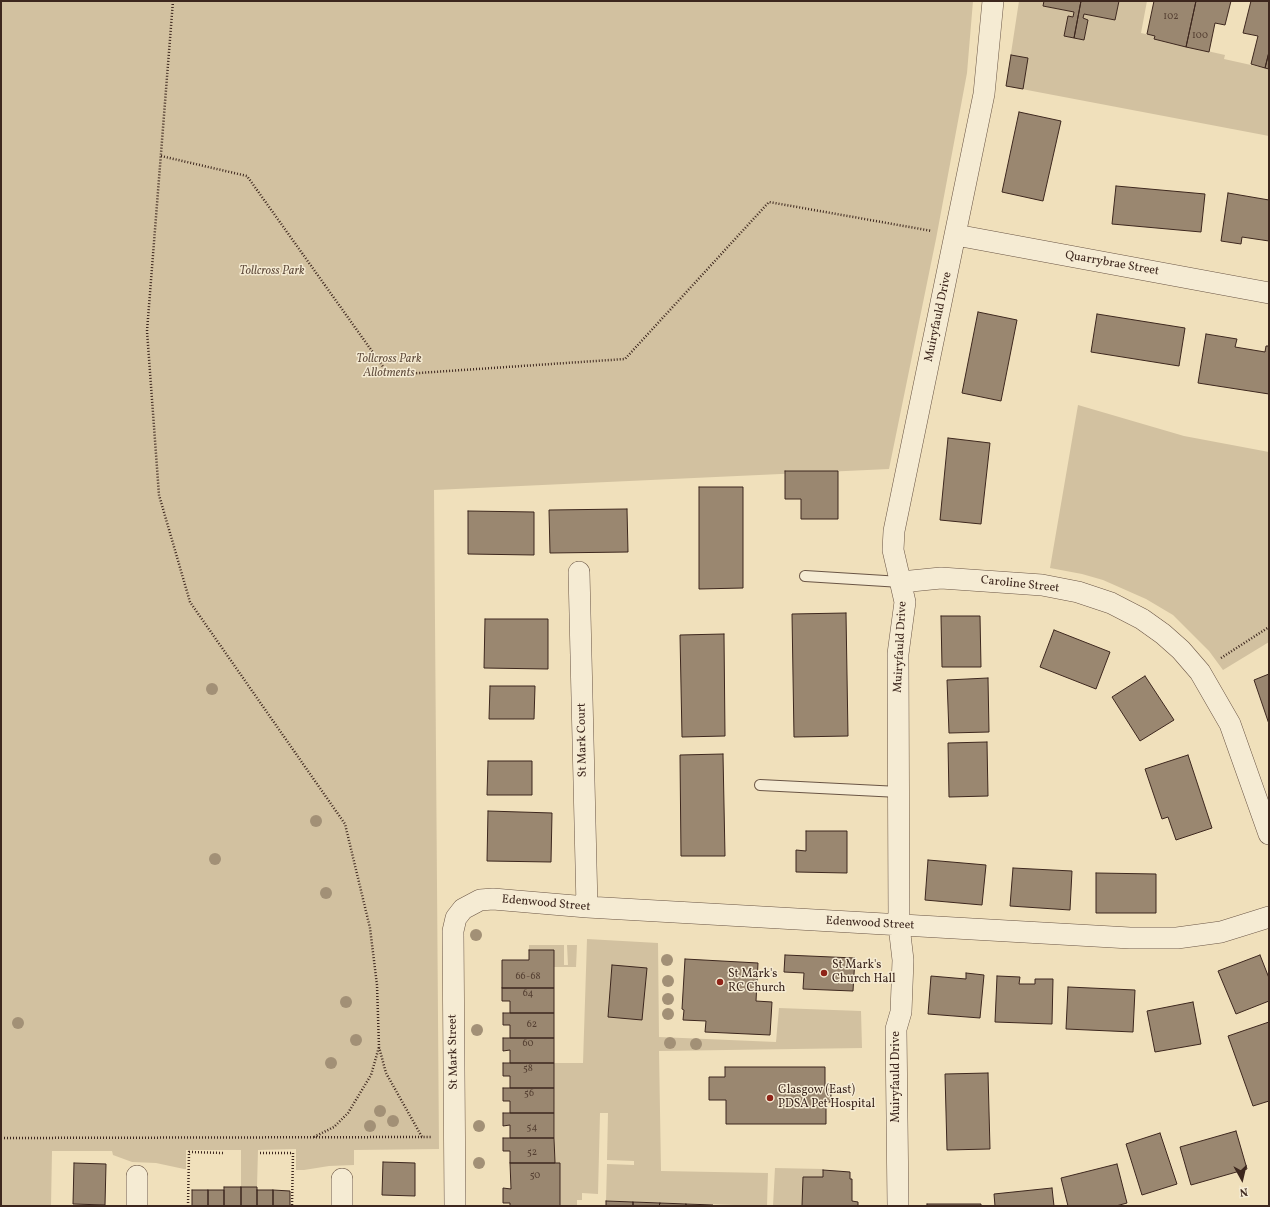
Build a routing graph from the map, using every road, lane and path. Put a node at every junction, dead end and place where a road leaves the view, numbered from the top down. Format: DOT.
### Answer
graph roads {
  1 [pos="173,1"];
  2 [pos="993,1"];
  3 [pos="161,156"];
  4 [pos="956,236"];
  5 [pos="1269,293"];
  6 [pos="579,572"];
  7 [pos="805,576"];
  8 [pos="901,582"];
  9 [pos="1269,627"];
  10 [pos="1200,672"];
  11 [pos="760,785"];
  12 [pos="899,792"];
  13 [pos="1269,834"];
  14 [pos="469,904"];
  15 [pos="587,907"];
  16 [pos="1269,917"];
  17 [pos="899,926"];
  18 [pos="379,1047"];
  19 [pos="455,1136"];
  20 [pos="422,1137"];
  21 [pos="1,1138"];
  22 [pos="314,1138"];
  23 [pos="222,1153"];
  24 [pos="260,1153"];
  25 [pos="138,1176"];
  26 [pos="342,1179"];
  27 [pos="137,1206"];
  28 [pos="188,1206"];
  29 [pos="292,1206"];
  30 [pos="342,1206"];
  31 [pos="455,1206"];
  32 [pos="898,1206"];
  1 -- 3 [label="path"];
  2 -- 4 [label="street, Muiryfauld Drive"];
  3 -- 4 [label="path"];
  3 -- 18 [label="path"];
  4 -- 5 [label="street, Quarrybrae Street"];
  4 -- 8 [label="street, Muiryfauld Drive"];
  6 -- 15 [label="street, St Mark Court"];
  7 -- 8 [label="lane"];
  8 -- 10 [label="street, Caroline Street"];
  8 -- 12 [label="street, Muiryfauld Drive"];
  9 -- 10 [label="path"];
  10 -- 13 [label="street, Caroline Street"];
  11 -- 12 [label="lane"];
  12 -- 17 [label="street, Muiryfauld Drive"];
  14 -- 15 [label="street, Edenwood Street"];
  14 -- 19 [label="street, St Mark Street"];
  15 -- 17 [label="street, Edenwood Street"];
  16 -- 17 [label="street, Edenwood Street"];
  17 -- 32 [label="street, Muiryfauld Drive"];
  18 -- 20 [label="path"];
  18 -- 22 [label="path"];
  19 -- 20 [label="path"];
  19 -- 31 [label="street, St Mark Street"];
  20 -- 22 [label="path"];
  21 -- 22 [label="path"];
  23 -- 28 [label="path"];
  24 -- 29 [label="path"];
  25 -- 27 [label="street"];
  26 -- 30 [label="street"];
}
